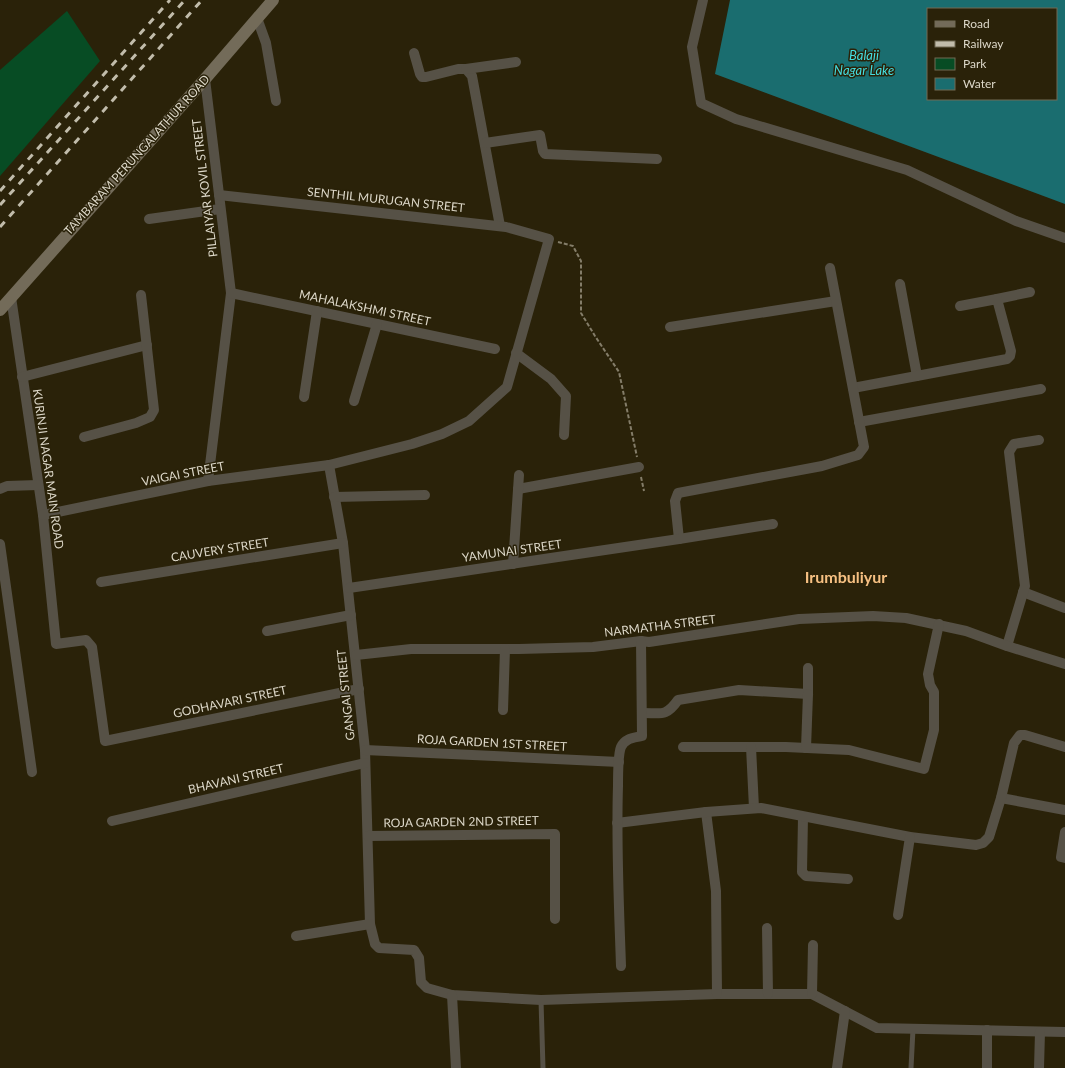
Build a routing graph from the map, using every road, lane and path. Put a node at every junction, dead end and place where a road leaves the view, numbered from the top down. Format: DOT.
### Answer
graph roads {
  1 [pos="273,0"];
  2 [pos="703,0"];
  3 [pos="258,18"];
  4 [pos="414,53"];
  5 [pos="516,62"];
  6 [pos="466,70"];
  7 [pos="205,79"];
  8 [pos="276,101"];
  9 [pos="485,143"];
  10 [pos="657,159"];
  11 [pos="219,195"];
  12 [pos="220,209"];
  13 [pos="149,219"];
  14 [pos="500,226"];
  15 [pos="1065,238"];
  16 [pos="549,240"];
  17 [pos="830,268"];
  18 [pos="900,284"];
  19 [pos="1030,292"];
  20 [pos="230,293"];
  21 [pos="141,295"];
  22 [pos="11,298"];
  23 [pos="997,299"];
  24 [pos="836,301"];
  25 [pos="960,306"];
  26 [pos="0,310"];
  27 [pos="317,311"];
  28 [pos="377,324"];
  29 [pos="670,328"];
  30 [pos="147,345"];
  31 [pos="495,349"];
  32 [pos="516,353"];
  33 [pos="917,376"];
  34 [pos="22,377"];
  35 [pos="853,388"];
  36 [pos="1041,389"];
  37 [pos="304,397"];
  38 [pos="354,401"];
  39 [pos="859,422"];
  40 [pos="564,435"];
  41 [pos="84,437"];
  42 [pos="1039,440"];
  43 [pos="329,465"];
  44 [pos="639,467"];
  45 [pos="519,475"];
  46 [pos="208,481"];
  47 [pos="38,485"];
  48 [pos="0,489"];
  49 [pos="518,489"];
  50 [pos="644,491"];
  51 [pos="425,496"];
  52 [pos="334,497"];
  53 [pos="43,515"];
  54 [pos="773,524"];
  55 [pos="679,539"];
  56 [pos="343,543"];
  57 [pos="0,544"];
  58 [pos="513,564"];
  59 [pos="100,582"];
  60 [pos="348,588"];
  61 [pos="1023,592"];
  62 [pos="1065,608"];
  63 [pos="351,615"];
  64 [pos="939,624"];
  65 [pos="267,631"];
  66 [pos="641,642"];
  67 [pos="1007,646"];
  68 [pos="505,649"];
  69 [pos="356,655"];
  70 [pos="1065,664"];
  71 [pos="808,668"];
  72 [pos="359,688"];
  73 [pos="808,694"];
  74 [pos="503,710"];
  75 [pos="643,713"];
  76 [pos="105,741"];
  77 [pos="1065,746"];
  78 [pos="683,747"];
  79 [pos="751,747"];
  80 [pos="806,748"];
  81 [pos="365,750"];
  82 [pos="619,762"];
  83 [pos="365,763"];
  84 [pos="32,772"];
  85 [pos="1000,798"];
  86 [pos="754,808"];
  87 [pos="1065,810"];
  88 [pos="706,812"];
  89 [pos="803,817"];
  90 [pos="112,821"];
  91 [pos="616,822"];
  92 [pos="1065,832"];
  93 [pos="368,836"];
  94 [pos="910,837"];
  95 [pos="1065,858"];
  96 [pos="848,879"];
  97 [pos="898,915"];
  98 [pos="555,919"];
  99 [pos="370,924"];
  100 [pos="767,928"];
  101 [pos="296,936"];
  102 [pos="813,945"];
  103 [pos="621,966"];
  104 [pos="717,994"];
  105 [pos="768,994"];
  106 [pos="812,994"];
  107 [pos="452,995"];
  108 [pos="541,1000"];
  109 [pos="845,1011"];
  110 [pos="913,1029"];
  111 [pos="987,1030"];
  112 [pos="1040,1032"];
  113 [pos="1065,1032"];
  114 [pos="456,1068"];
  115 [pos="543,1068"];
  116 [pos="837,1068"];
  117 [pos="912,1068"];
  118 [pos="987,1068"];
  119 [pos="1039,1068"];
  1 -- 3 [label="street, TAMBARAM PERUNGALATHUR ROAD"];
  2 -- 15 [label="street"];
  3 -- 7 [label="street, TAMBARAM PERUNGALATHUR ROAD"];
  3 -- 8 [label="street"];
  4 -- 6 [label="street"];
  5 -- 6 [label="street"];
  6 -- 9 [label="street"];
  7 -- 11 [label="street, PILLAIYAR KOVIL STREET"];
  7 -- 22 [label="street, TAMBARAM PERUNGALATHUR ROAD"];
  9 -- 10 [label="street"];
  9 -- 14 [label="street"];
  11 -- 12 [label="street, PILLAIYAR KOVIL STREET"];
  11 -- 14 [label="street, SENTHIL MURUGAN STREET"];
  12 -- 13 [label="street"];
  12 -- 20 [label="street, PILLAIYAR KOVIL STREET"];
  14 -- 16 [label="street, SENTHIL MURUGAN STREET"];
  16 -- 32 [label="street, VAIGAI STREET"];
  16 -- 44 [label="path"];
  17 -- 24 [label="street"];
  18 -- 33 [label="street"];
  19 -- 23 [label="street"];
  20 -- 27 [label="street, MAHALAKSHMI STREET"];
  20 -- 46 [label="street, PILLAIYAR KOVIL STREET"];
  21 -- 30 [label="street"];
  22 -- 26 [label="street, TAMBARAM PERUNGALATHUR ROAD"];
  22 -- 34 [label="street, KURINJI NAGAR MAIN ROAD"];
  23 -- 25 [label="street"];
  23 -- 33 [label="street"];
  24 -- 29 [label="street"];
  24 -- 35 [label="street"];
  27 -- 28 [label="street, MAHALAKSHMI STREET"];
  27 -- 37 [label="street"];
  28 -- 31 [label="street, MAHALAKSHMI STREET"];
  28 -- 38 [label="street"];
  30 -- 34 [label="street"];
  30 -- 41 [label="street"];
  32 -- 40 [label="street"];
  32 -- 43 [label="street, VAIGAI STREET"];
  33 -- 35 [label="street"];
  34 -- 47 [label="street, KURINJI NAGAR MAIN ROAD"];
  35 -- 39 [label="street"];
  36 -- 39 [label="street"];
  39 -- 55 [label="street"];
  42 -- 61 [label="street"];
  43 -- 46 [label="street, VAIGAI STREET"];
  43 -- 52 [label="street, GANGAI STREET"];
  44 -- 49 [label="street"];
  44 -- 50 [label="path"];
  45 -- 49 [label="street"];
  46 -- 53 [label="street, VAIGAI STREET"];
  47 -- 48 [label="street"];
  47 -- 53 [label="street, KURINJI NAGAR MAIN ROAD"];
  49 -- 58 [label="street"];
  51 -- 52 [label="street"];
  52 -- 56 [label="street, GANGAI STREET"];
  53 -- 76 [label="street, KURINJI NAGAR MAIN ROAD"];
  54 -- 55 [label="street, YAMUNAI STREET"];
  55 -- 58 [label="street, YAMUNAI STREET"];
  56 -- 59 [label="street, CAUVERY STREET"];
  56 -- 60 [label="street, GANGAI STREET"];
  57 -- 84 [label="street"];
  58 -- 60 [label="street, YAMUNAI STREET"];
  60 -- 63 [label="street, GANGAI STREET"];
  61 -- 62 [label="street"];
  61 -- 67 [label="street"];
  63 -- 65 [label="street"];
  63 -- 69 [label="street, GANGAI STREET"];
  64 -- 66 [label="street, NARMATHA STREET"];
  64 -- 67 [label="street, NARMATHA STREET"];
  64 -- 80 [label="street"];
  66 -- 68 [label="street, NARMATHA STREET"];
  66 -- 75 [label="street"];
  67 -- 70 [label="street, NARMATHA STREET"];
  68 -- 69 [label="street, NARMATHA STREET"];
  68 -- 74 [label="street"];
  69 -- 72 [label="street, GANGAI STREET"];
  71 -- 73 [label="street"];
  72 -- 76 [label="street, GODHAVARI STREET"];
  72 -- 81 [label="street, GANGAI STREET"];
  73 -- 75 [label="street"];
  73 -- 80 [label="street"];
  75 -- 82 [label="street"];
  77 -- 85 [label="street"];
  78 -- 79 [label="street"];
  79 -- 80 [label="street"];
  79 -- 86 [label="street"];
  81 -- 82 [label="street, ROJA GARDEN 1ST STREET"];
  81 -- 83 [label="street, GANGAI STREET"];
  82 -- 91 [label="street"];
  83 -- 90 [label="street, BHAVANI STREET"];
  83 -- 93 [label="street, GANGAI STREET"];
  85 -- 87 [label="street"];
  85 -- 94 [label="street"];
  86 -- 88 [label="street"];
  86 -- 89 [label="street"];
  88 -- 91 [label="street"];
  88 -- 104 [label="street"];
  89 -- 94 [label="street"];
  89 -- 96 [label="street"];
  91 -- 103 [label="street"];
  92 -- 95 [label="street"];
  93 -- 98 [label="street, ROJA GARDEN 2ND STREET"];
  93 -- 99 [label="street, GANGAI STREET"];
  94 -- 97 [label="street"];
  99 -- 101 [label="street"];
  99 -- 107 [label="street, GANGAI STREET"];
  100 -- 105 [label="street"];
  102 -- 106 [label="street"];
  104 -- 105 [label="street"];
  104 -- 108 [label="street"];
  105 -- 106 [label="street"];
  106 -- 109 [label="street"];
  107 -- 108 [label="street"];
  107 -- 114 [label="street"];
  108 -- 115 [label="lane"];
  109 -- 110 [label="street"];
  109 -- 116 [label="street"];
  110 -- 111 [label="street"];
  110 -- 117 [label="lane"];
  111 -- 112 [label="street"];
  111 -- 118 [label="street"];
  112 -- 113 [label="street"];
  112 -- 119 [label="street"];
}
